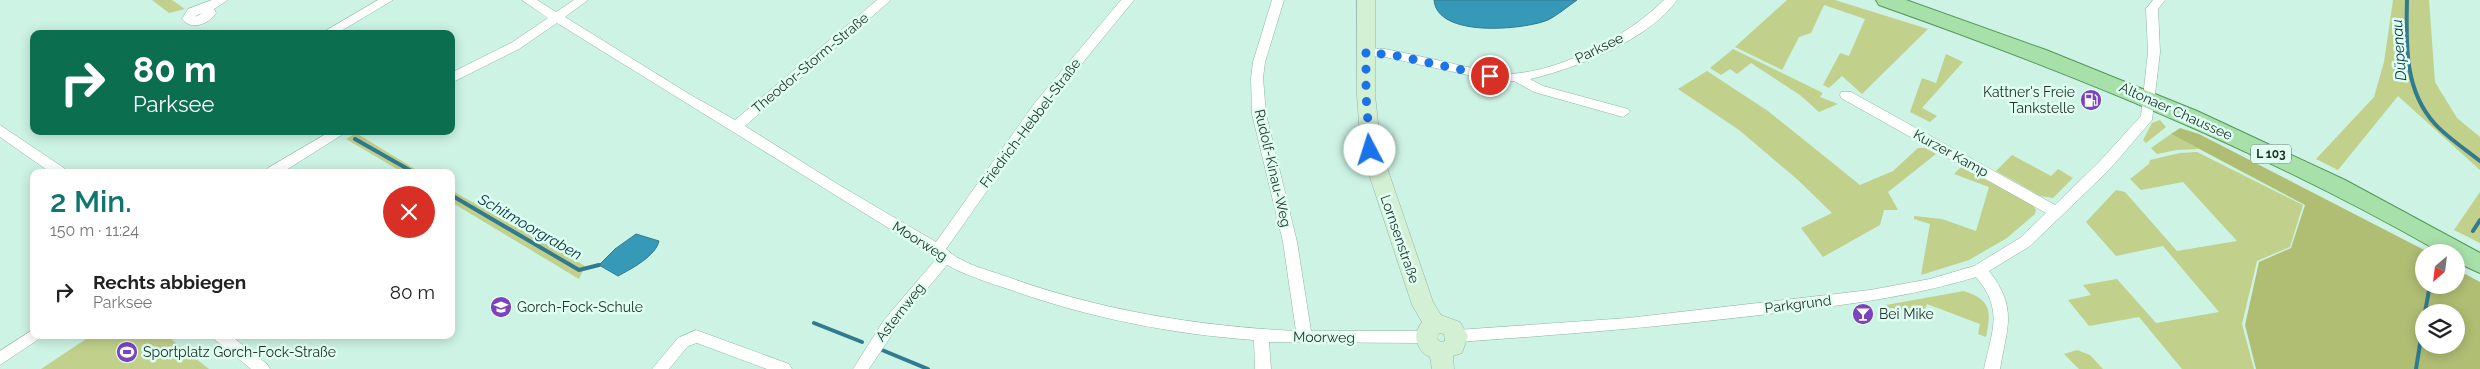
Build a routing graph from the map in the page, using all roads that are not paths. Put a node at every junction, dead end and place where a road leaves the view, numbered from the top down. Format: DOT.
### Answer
graph roads {
  1 [pos="222,0"];
  2 [pos="387,0"];
  3 [pos="528,0"];
  4 [pos="582,0"];
  5 [pos="885,0"];
  6 [pos="1128,0"];
  7 [pos="1278,0"];
  8 [pos="1366,0"];
  9 [pos="1671,0"];
  10 [pos="1886,0"];
  11 [pos="2159,0"];
  12 [pos="206,8"];
  13 [pos="556,18"];
  14 [pos="333,30"];
  15 [pos="1366,52"];
  16 [pos="455,77"];
  17 [pos="1518,78"];
  18 [pos="1846,95"];
  19 [pos="2150,99"];
  20 [pos="1623,112"];
  21 [pos="736,126"];
  22 [pos="0,130"];
  23 [pos="335,135"];
  24 [pos="55,169"];
  25 [pos="278,169"];
  26 [pos="2056,212"];
  27 [pos="942,254"];
  28 [pos="2480,264"];
  29 [pos="1979,270"];
  30 [pos="1261,335"];
  31 [pos="1304,337"];
  32 [pos="30,338"];
  33 [pos="224,339"];
  34 [pos="1440,344"];
  35 [pos="0,358"];
  36 [pos="262,369"];
  37 [pos="660,369"];
  38 [pos="784,369"];
  39 [pos="861,369"];
  40 [pos="1263,369"];
  41 [pos="1992,369"];
  1 -- 12 [label="street"];
  2 -- 14 [label="street"];
  3 -- 13 [label="street, Moorweg"];
  4 -- 13 [label="street"];
  5 -- 21 [label="street, Theodor-Storm-Straße"];
  6 -- 27 [label="street, Friedrich-Hebbel-Straße"];
  7 -- 31 [label="street, Rudolf-Kinau-Weg"];
  8 -- 15 [label="street, Lornsenstraße"];
  9 -- 17 [label="street, Parksee"];
  10 -- 19 [label="main road, Altonaer Chaussee / L 103"];
  11 -- 19 [label="street, Parkgrund"];
  13 -- 16 [label="street"];
  13 -- 21 [label="street, Moorweg"];
  15 -- 17 [label="street, Parksee"];
  15 -- 34 [label="street, Lornsenstraße"];
  17 -- 20 [label="street, Parksee"];
  18 -- 26 [label="street, Kurzer Kamp"];
  19 -- 26 [label="street, Parkgrund"];
  19 -- 28 [label="main road, Altonaer Chaussee / L 103"];
  21 -- 27 [label="street, Moorweg"];
  22 -- 24 [label="street"];
  23 -- 25 [label="street"];
  26 -- 29 [label="street, Parkgrund"];
  27 -- 30 [label="street, Moorweg"];
  27 -- 39 [label="street, Asternweg"];
  29 -- 34 [label="street, Parkgrund"];
  29 -- 41 [label="street"];
  30 -- 31 [label="street, Moorweg"];
  30 -- 40 [label="street"];
  31 -- 34 [label="street, Moorweg"];
  32 -- 35 [label="street"];
  33 -- 36 [label="street"];
  37 -- 38 [label="street"];
}
